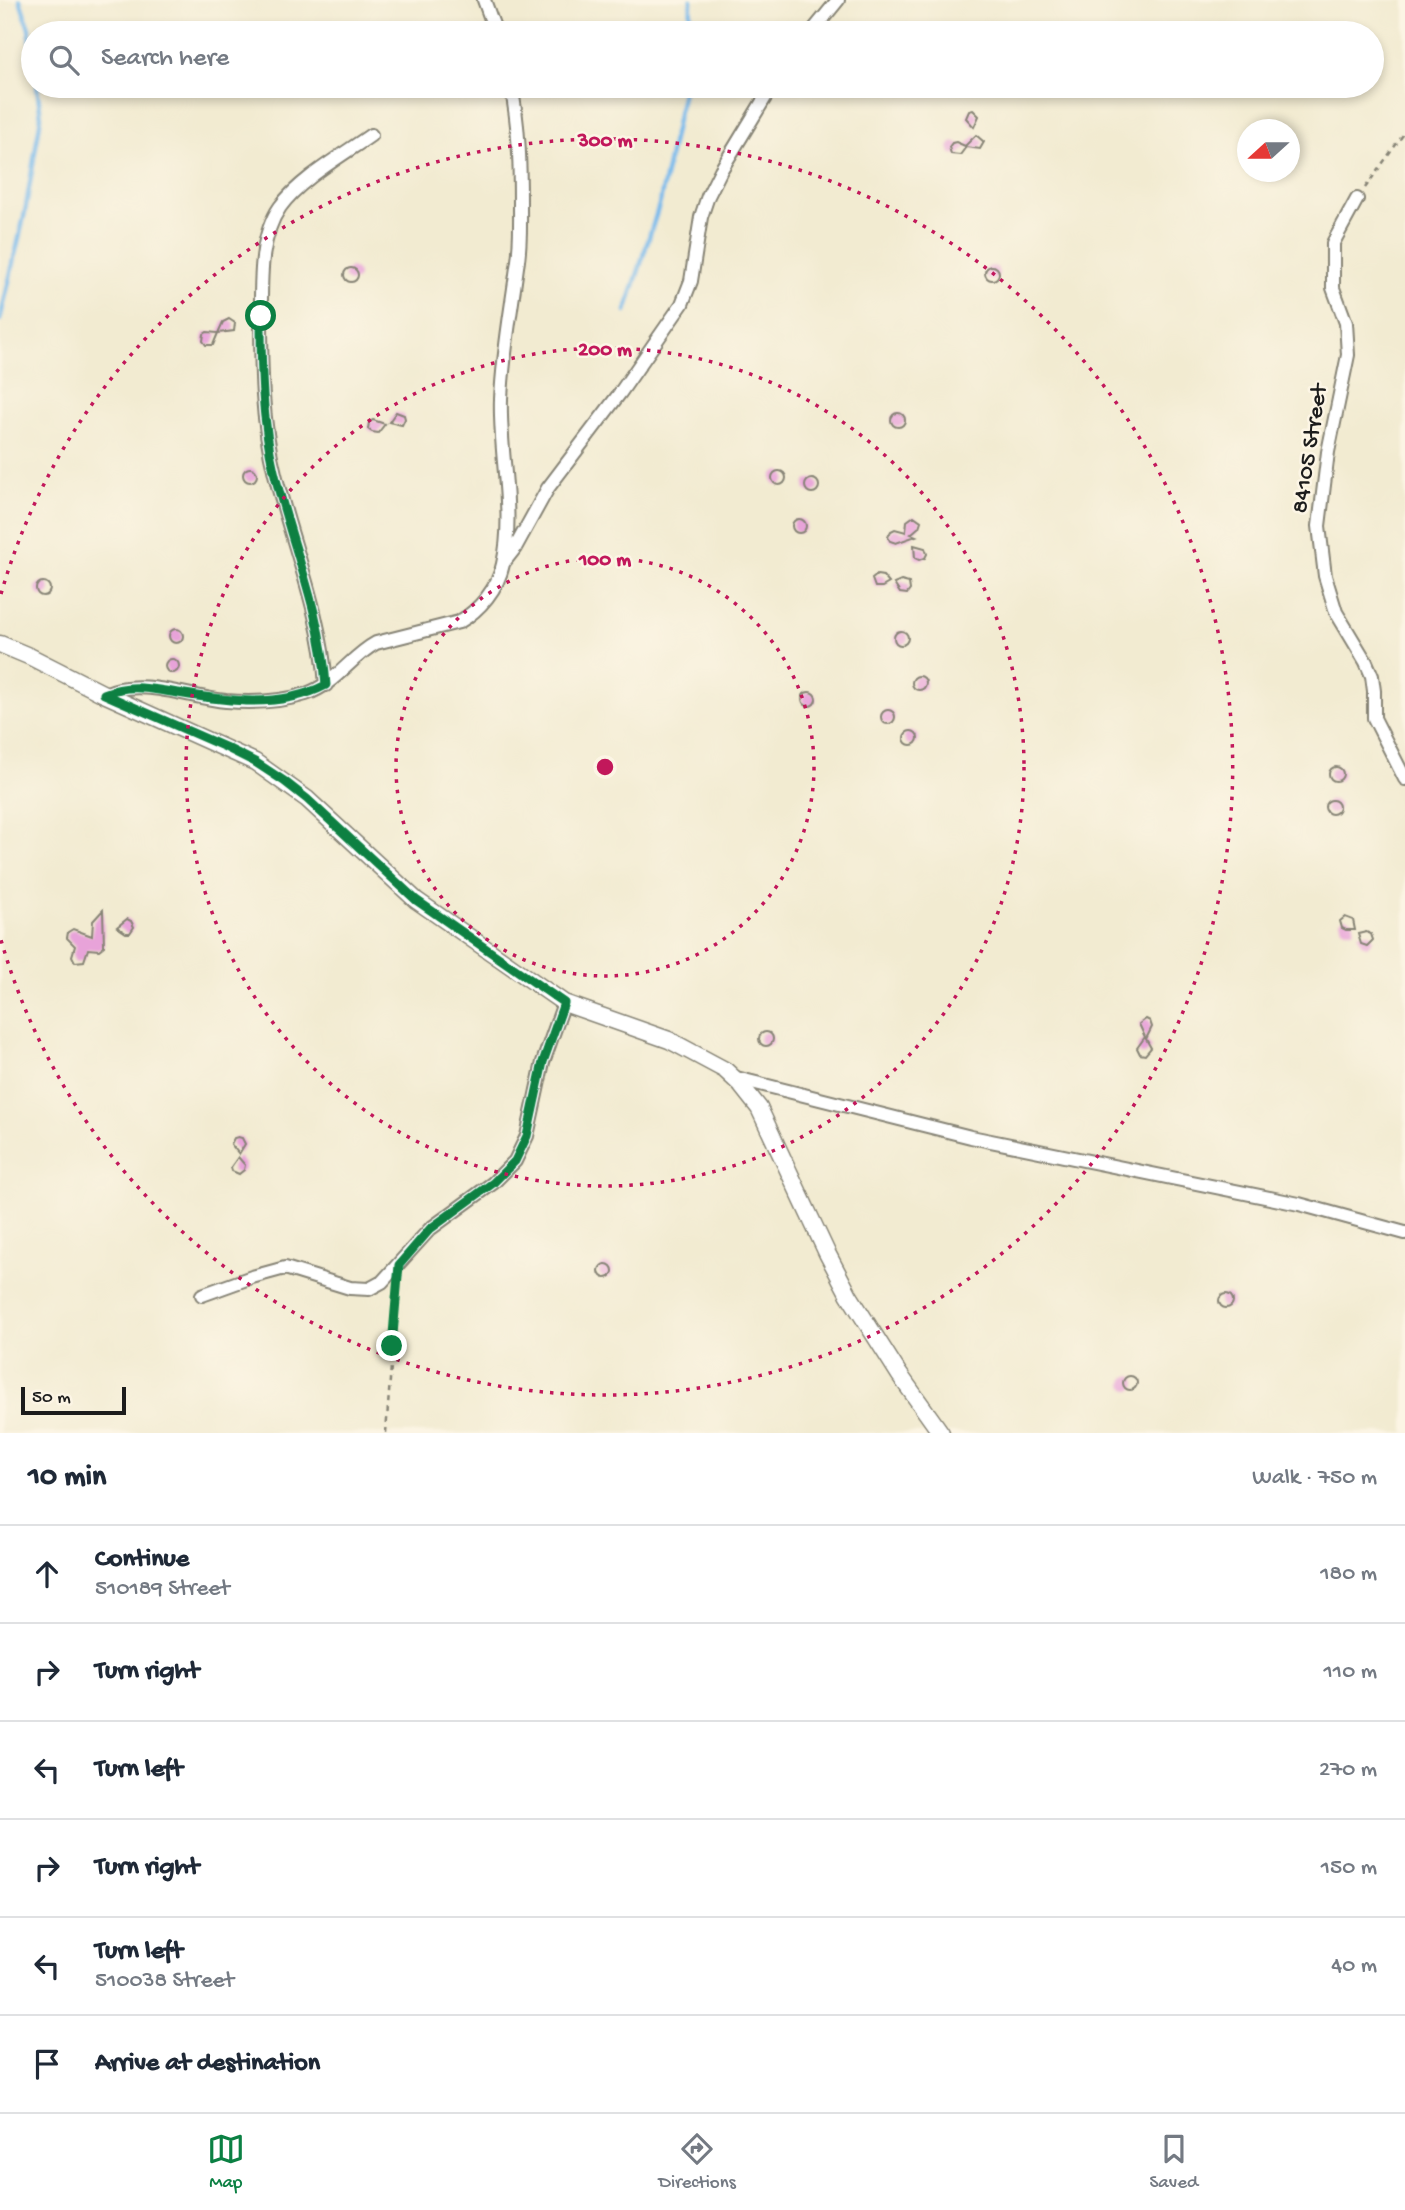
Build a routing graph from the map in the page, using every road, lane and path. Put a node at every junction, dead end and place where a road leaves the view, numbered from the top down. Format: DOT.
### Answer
graph roads {
  1 [pos="484,0"];
  2 [pos="838,0"];
  3 [pos="492,21"];
  4 [pos="821,21"];
  5 [pos="513,98"];
  6 [pos="765,98"];
  7 [pos="1405,132"];
  8 [pos="371,135"];
  9 [pos="1357,199"];
  10 [pos="503,562"];
  11 [pos="0,644"];
  12 [pos="326,685"];
  13 [pos="104,694"];
  14 [pos="1405,779"];
  15 [pos="564,1003"];
  16 [pos="732,1076"];
  17 [pos="1405,1233"];
  18 [pos="399,1265"];
  19 [pos="202,1295"];
  20 [pos="386,1433"];
  21 [pos="941,1433"];
  1 -- 3 [label="street"];
  2 -- 4 [label="street"];
  5 -- 10 [label="street"];
  6 -- 10 [label="street"];
  7 -- 9 [label="path"];
  8 -- 12 [label="street"];
  9 -- 14 [label="street, 84105 Street"];
  10 -- 12 [label="street"];
  11 -- 13 [label="street"];
  12 -- 13 [label="street"];
  13 -- 15 [label="street"];
  15 -- 16 [label="street"];
  15 -- 18 [label="street"];
  16 -- 17 [label="street"];
  16 -- 21 [label="street"];
  18 -- 19 [label="street"];
  18 -- 20 [label="path"];
}
